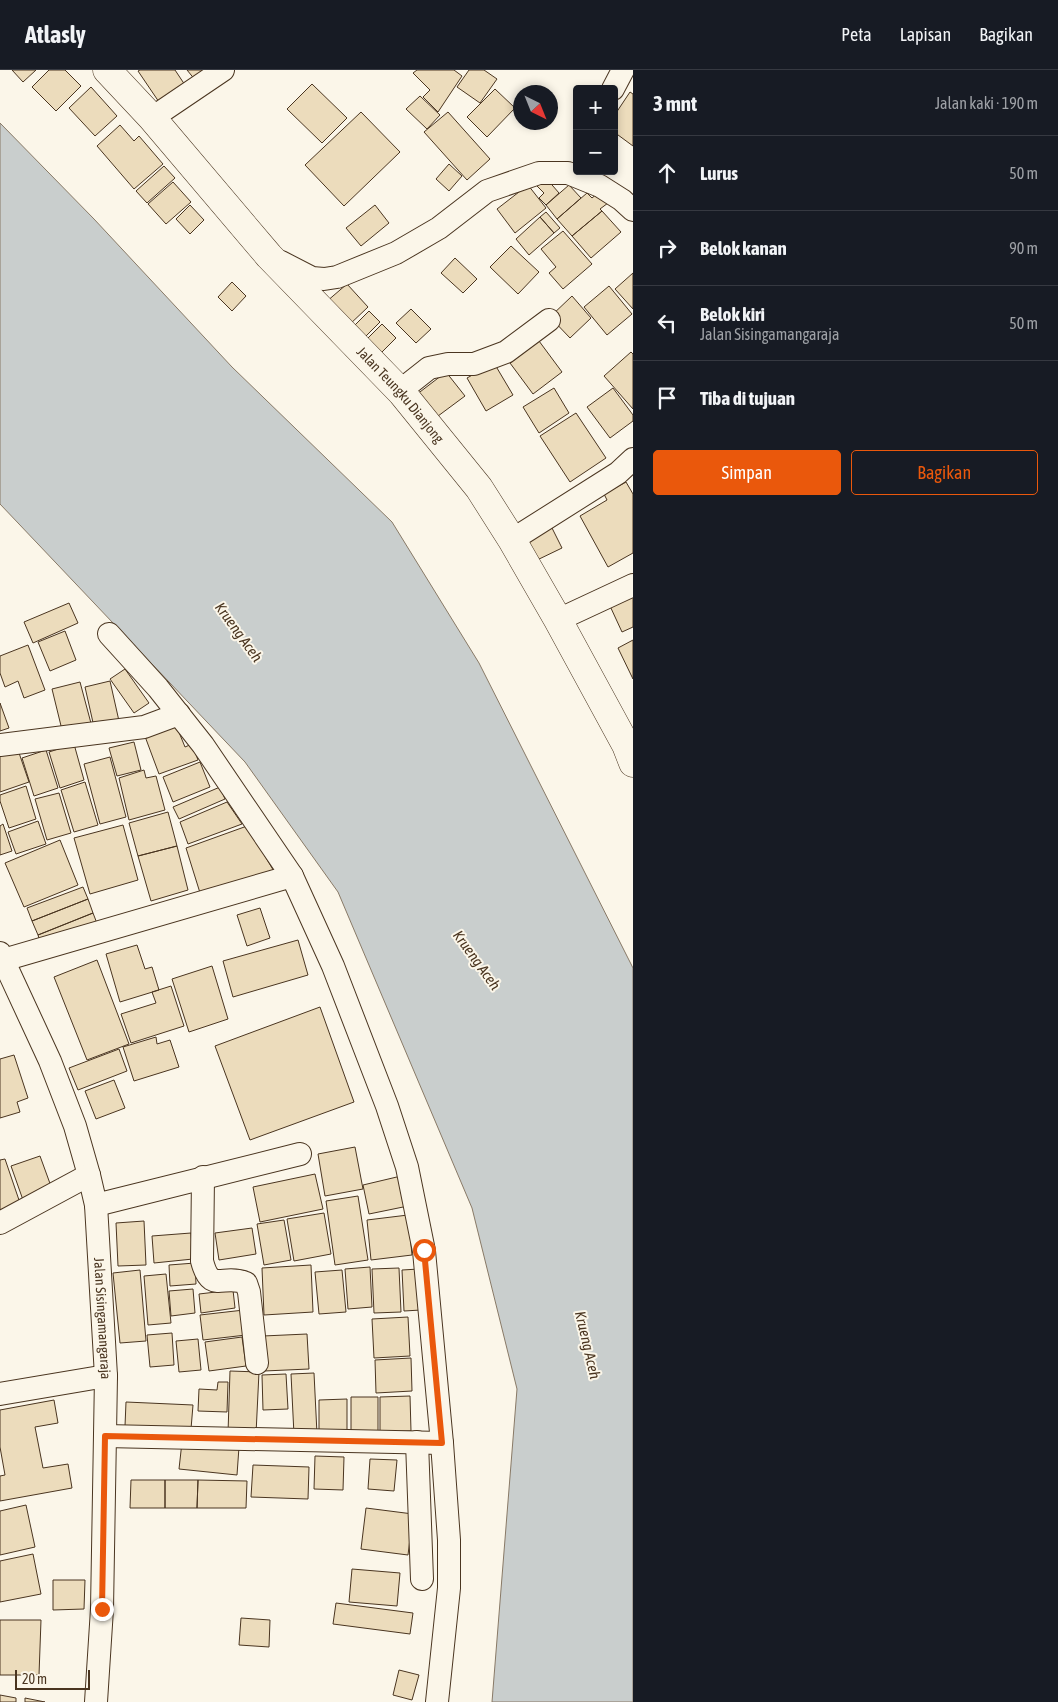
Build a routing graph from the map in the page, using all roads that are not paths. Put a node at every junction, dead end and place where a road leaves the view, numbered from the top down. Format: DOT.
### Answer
graph roads {
  1 [pos="107,70"];
  2 [pos="224,70"];
  3 [pos="623,70"];
  4 [pos="615,85"];
  5 [pos="152,118"];
  6 [pos="572,164"];
  7 [pos="633,210"];
  8 [pos="269,256"];
  9 [pos="549,320"];
  10 [pos="402,392"];
  11 [pos="633,459"];
  12 [pos="512,540"];
  13 [pos="633,585"];
  14 [pos="558,620"];
  15 [pos="109,634"];
  16 [pos="179,714"];
  17 [pos="0,745"];
  18 [pos="631,750"];
  19 [pos="292,876"];
  20 [pos="1,958"];
  21 [pos="300,1154"];
  22 [pos="89,1175"];
  23 [pos="203,1177"];
  24 [pos="96,1204"];
  25 [pos="0,1224"];
  26 [pos="256,1363"];
  27 [pos="106,1376"];
  28 [pos="0,1394"];
  29 [pos="105,1436"];
  30 [pos="417,1442"];
  31 [pos="442,1443"];
  32 [pos="422,1579"];
  33 [pos="96,1702"];
  34 [pos="437,1702"];
  1 -- 5 [label="street, Jalan Teungku Dianjong"];
  2 -- 5 [label="street"];
  3 -- 4 [label="street"];
  5 -- 8 [label="street, Jalan Teungku Dianjong"];
  6 -- 7 [label="street"];
  6 -- 8 [label="street"];
  8 -- 10 [label="street, Jalan Teungku Dianjong"];
  9 -- 10 [label="street"];
  10 -- 12 [label="street, Jalan Teungku Dianjong"];
  11 -- 12 [label="street"];
  12 -- 14 [label="street, Jalan Teungku Dianjong"];
  13 -- 14 [label="street"];
  14 -- 18 [label="street, Jalan Teungku Dianjong"];
  15 -- 16 [label="street"];
  16 -- 17 [label="street"];
  16 -- 19 [label="street"];
  19 -- 20 [label="street"];
  19 -- 31 [label="street"];
  20 -- 22 [label="street, Jalan Sisingamangaraja"];
  21 -- 23 [label="street"];
  22 -- 24 [label="street, Jalan Sisingamangaraja"];
  22 -- 25 [label="street"];
  23 -- 24 [label="street"];
  23 -- 26 [label="street"];
  24 -- 27 [label="street, Jalan Sisingamangaraja"];
  27 -- 28 [label="street"];
  27 -- 29 [label="street, Jalan Sisingamangaraja"];
  29 -- 30 [label="street"];
  29 -- 33 [label="street, Jalan Sisingamangaraja"];
  30 -- 31 [label="street"];
  30 -- 32 [label="street"];
  31 -- 34 [label="street"];
}
